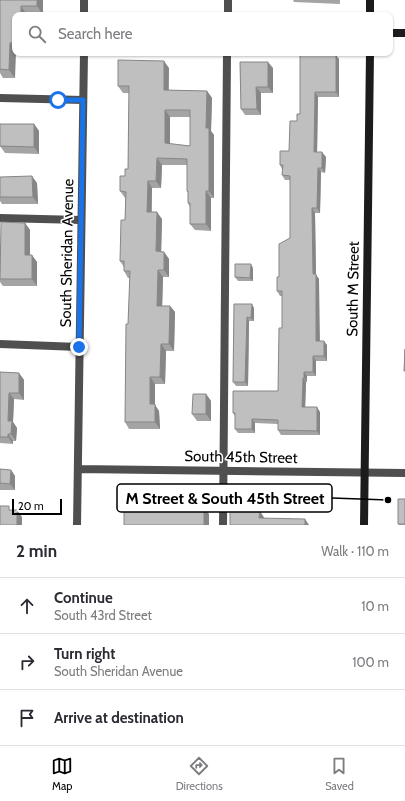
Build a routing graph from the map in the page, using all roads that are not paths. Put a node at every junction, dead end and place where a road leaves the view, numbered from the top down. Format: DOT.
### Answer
graph roads {
  1 [pos="84,0"];
  2 [pos="228,0"];
  3 [pos="370,0"];
  4 [pos="84,12"];
  5 [pos="228,12"];
  6 [pos="370,12"];
  7 [pos="393,33"];
  8 [pos="405,33"];
  9 [pos="84,56"];
  10 [pos="228,56"];
  11 [pos="370,56"];
  12 [pos="0,98"];
  13 [pos="83,100"];
  14 [pos="0,218"];
  15 [pos="81,220"];
  16 [pos="0,344"];
  17 [pos="79,347"];
  18 [pos="78,469"];
  19 [pos="224,471"];
  20 [pos="364,472"];
  21 [pos="405,473"];
  22 [pos="77,525"];
  23 [pos="223,525"];
  24 [pos="364,525"];
  1 -- 4 [label="street"];
  2 -- 5 [label="street"];
  3 -- 6 [label="street"];
  7 -- 8 [label="street"];
  9 -- 13 [label="street, South Sheridan Avenue"];
  10 -- 19 [label="street"];
  11 -- 20 [label="street, South M Street"];
  12 -- 13 [label="street"];
  13 -- 15 [label="street, South Sheridan Avenue"];
  14 -- 15 [label="street"];
  15 -- 17 [label="street, South Sheridan Avenue"];
  16 -- 17 [label="street"];
  17 -- 18 [label="street, South Sheridan Avenue"];
  18 -- 19 [label="street, South 45th Street"];
  18 -- 22 [label="street, South Sheridan Avenue"];
  19 -- 20 [label="street, South 45th Street"];
  19 -- 23 [label="street"];
  20 -- 21 [label="street, South 45th Street"];
  20 -- 24 [label="street, South M Street"];
}
